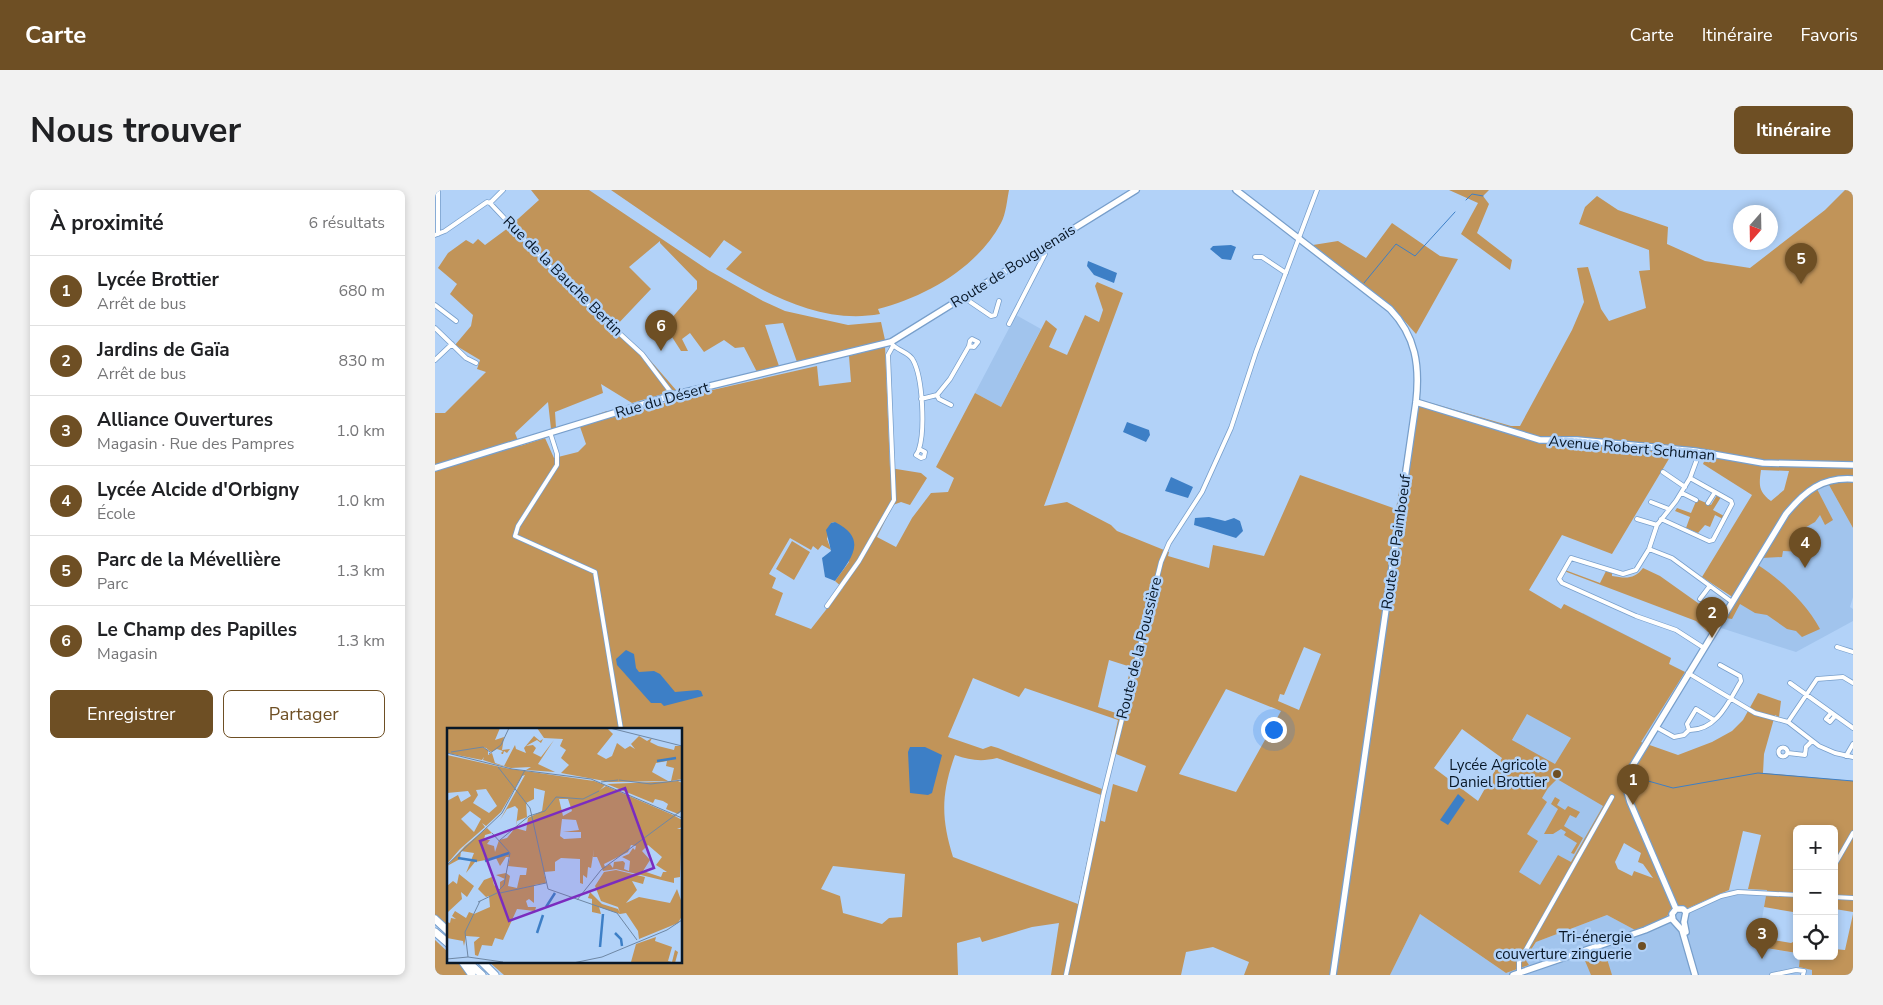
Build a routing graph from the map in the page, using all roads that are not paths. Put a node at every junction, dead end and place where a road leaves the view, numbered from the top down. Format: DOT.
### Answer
graph roads {
  1 [pos="438,190"];
  2 [pos="503,190"];
  3 [pos="1135,190"];
  4 [pos="1236,190"];
  5 [pos="1317,190"];
  6 [pos="490,203"];
  7 [pos="436,235"];
  8 [pos="1300,239"];
  9 [pos="1043,248"];
  10 [pos="1255,257"];
  11 [pos="1286,273"];
  12 [pos="963,297"];
  13 [pos="999,301"];
  14 [pos="436,307"];
  15 [pos="456,322"];
  16 [pos="1009,324"];
  17 [pos="435,328"];
  18 [pos="452,344"];
  19 [pos="892,344"];
  20 [pos="969,346"];
  21 [pos="435,360"];
  22 [pos="477,363"];
  23 [pos="937,394"];
  24 [pos="673,395"];
  25 [pos="921,400"];
  26 [pos="1416,402"];
  27 [pos="951,405"];
  28 [pos="550,432"];
  29 [pos="919,449"];
  30 [pos="1700,451"];
  31 [pos="1853,465"];
  32 [pos="435,468"];
  33 [pos="1663,472"];
  34 [pos="1690,478"];
  35 [pos="1853,479"];
  36 [pos="1685,487"];
  37 [pos="1715,492"];
  38 [pos="1682,493"];
  39 [pos="1696,500"];
  40 [pos="1651,502"];
  41 [pos="1708,503"];
  42 [pos="1669,509"];
  43 [pos="1637,519"];
  44 [pos="1661,519"];
  45 [pos="1657,525"];
  46 [pos="1649,549"];
  47 [pos="1709,587"];
  48 [pos="1701,599"];
  49 [pos="1732,602"];
  50 [pos="827,606"];
  51 [pos="1837,647"];
  52 [pos="1703,648"];
  53 [pos="1853,652"];
  54 [pos="1720,665"];
  55 [pos="1689,673"];
  56 [pos="1853,682"];
  57 [pos="1790,683"];
  58 [pos="1807,695"];
  59 [pos="1730,699"];
  60 [pos="1831,713"];
  61 [pos="1835,716"];
  62 [pos="1714,720"];
  63 [pos="1788,722"];
  64 [pos="1656,727"];
  65 [pos="1853,727"];
  66 [pos="621,728"];
  67 [pos="1689,730"];
  68 [pos="1812,741"];
  69 [pos="1853,744"];
  70 [pos="1788,753"];
  71 [pos="1846,756"];
  72 [pos="1853,757"];
  73 [pos="1612,797"];
  74 [pos="1853,833"];
  75 [pos="1838,859"];
  76 [pos="1793,895"];
  77 [pos="1838,897"];
  78 [pos="1853,898"];
  79 [pos="1676,908"];
  80 [pos="1686,912"];
  81 [pos="435,919"];
  82 [pos="1674,920"];
  83 [pos="1684,922"];
  84 [pos="447,930"];
  85 [pos="435,932"];
  86 [pos="447,942"];
  87 [pos="463,962"];
  88 [pos="468,962"];
  89 [pos="482,962"];
  90 [pos="1530,972"];
  91 [pos="1516,974"];
  92 [pos="472,975"];
  93 [pos="482,975"];
  94 [pos="495,975"];
  95 [pos="1067,975"];
  96 [pos="1333,975"];
  97 [pos="1697,975"];
  98 [pos="1772,975"];
  99 [pos="1803,975"];
  1 -- 7 [label="street"];
  2 -- 6 [label="street, Rue de la Bauche Bertin"];
  3 -- 9 [label="street, Route de Bouguenais"];
  4 -- 8 [label="street, Route de Paimboeuf"];
  5 -- 8 [label="street"];
  6 -- 7 [label="street, Rue de la Bauche Bertin"];
  6 -- 24 [label="street, Rue de la Bauche Bertin"];
  8 -- 11 [label="street, Route de la Poussière"];
  8 -- 26 [label="street, Route de Paimboeuf"];
  9 -- 12 [label="street, Route de Bouguenais"];
  9 -- 16 [label="street"];
  10 -- 11 [label="street"];
  11 -- 95 [label="street, Route de la Poussière"];
  12 -- 13 [label="street"];
  12 -- 19 [label="street, Route de Bouguenais"];
  14 -- 15 [label="street"];
  17 -- 18 [label="street"];
  18 -- 21 [label="street"];
  18 -- 22 [label="street"];
  19 -- 24 [label="street, Rue du Désert"];
  19 -- 25 [label="street"];
  19 -- 50 [label="street"];
  20 -- 23 [label="street"];
  23 -- 25 [label="street"];
  23 -- 27 [label="street"];
  24 -- 28 [label="street, Rue du Désert"];
  25 -- 29 [label="street"];
  26 -- 30 [label="street, Avenue Robert Schuman"];
  26 -- 96 [label="street, Route de Paimboeuf"];
  28 -- 32 [label="street, Rue du Désert"];
  28 -- 66 [label="street"];
  30 -- 31 [label="street, Avenue Robert Schuman"];
  30 -- 34 [label="street"];
  33 -- 36 [label="street"];
  34 -- 36 [label="street"];
  34 -- 37 [label="street"];
  35 -- 49 [label="street"];
  36 -- 38 [label="street"];
  37 -- 41 [label="street"];
  37 -- 44 [label="street"];
  38 -- 39 [label="street"];
  38 -- 42 [label="street"];
  40 -- 42 [label="street"];
  42 -- 44 [label="street"];
  43 -- 45 [label="street"];
  44 -- 45 [label="street"];
  45 -- 46 [label="street"];
  46 -- 47 [label="street"];
  46 -- 52 [label="street"];
  47 -- 48 [label="street"];
  47 -- 49 [label="street"];
  49 -- 52 [label="street"];
  51 -- 53 [label="street"];
  52 -- 55 [label="street"];
  54 -- 59 [label="street"];
  55 -- 59 [label="street"];
  55 -- 64 [label="street"];
  56 -- 58 [label="street"];
  57 -- 58 [label="street"];
  58 -- 60 [label="street"];
  58 -- 63 [label="street"];
  59 -- 62 [label="street"];
  59 -- 63 [label="street"];
  60 -- 61 [label="street"];
  60 -- 61 [label="street"];
  61 -- 65 [label="street"];
  62 -- 67 [label="street"];
  62 -- 67 [label="street"];
  63 -- 68 [label="street"];
  64 -- 67 [label="street"];
  64 -- 79 [label="street"];
  68 -- 70 [label="street"];
  68 -- 71 [label="street"];
  69 -- 71 [label="street"];
  71 -- 72 [label="street"];
  73 -- 91 [label="street"];
  74 -- 75 [label="street"];
  76 -- 80 [label="street"];
  77 -- 78 [label="street"];
  79 -- 80 [label="street"];
  79 -- 82 [label="street"];
  80 -- 83 [label="street"];
  81 -- 84 [label="highway"];
  82 -- 83 [label="street"];
  82 -- 90 [label="street"];
  82 -- 97 [label="street"];
  83 -- 97 [label="street"];
  85 -- 86 [label="highway"];
  87 -- 92 [label="highway"];
  88 -- 93 [label="highway"];
  89 -- 94 [label="highway"];
  90 -- 91 [label="street"];
  98 -- 99 [label="street"];
}
